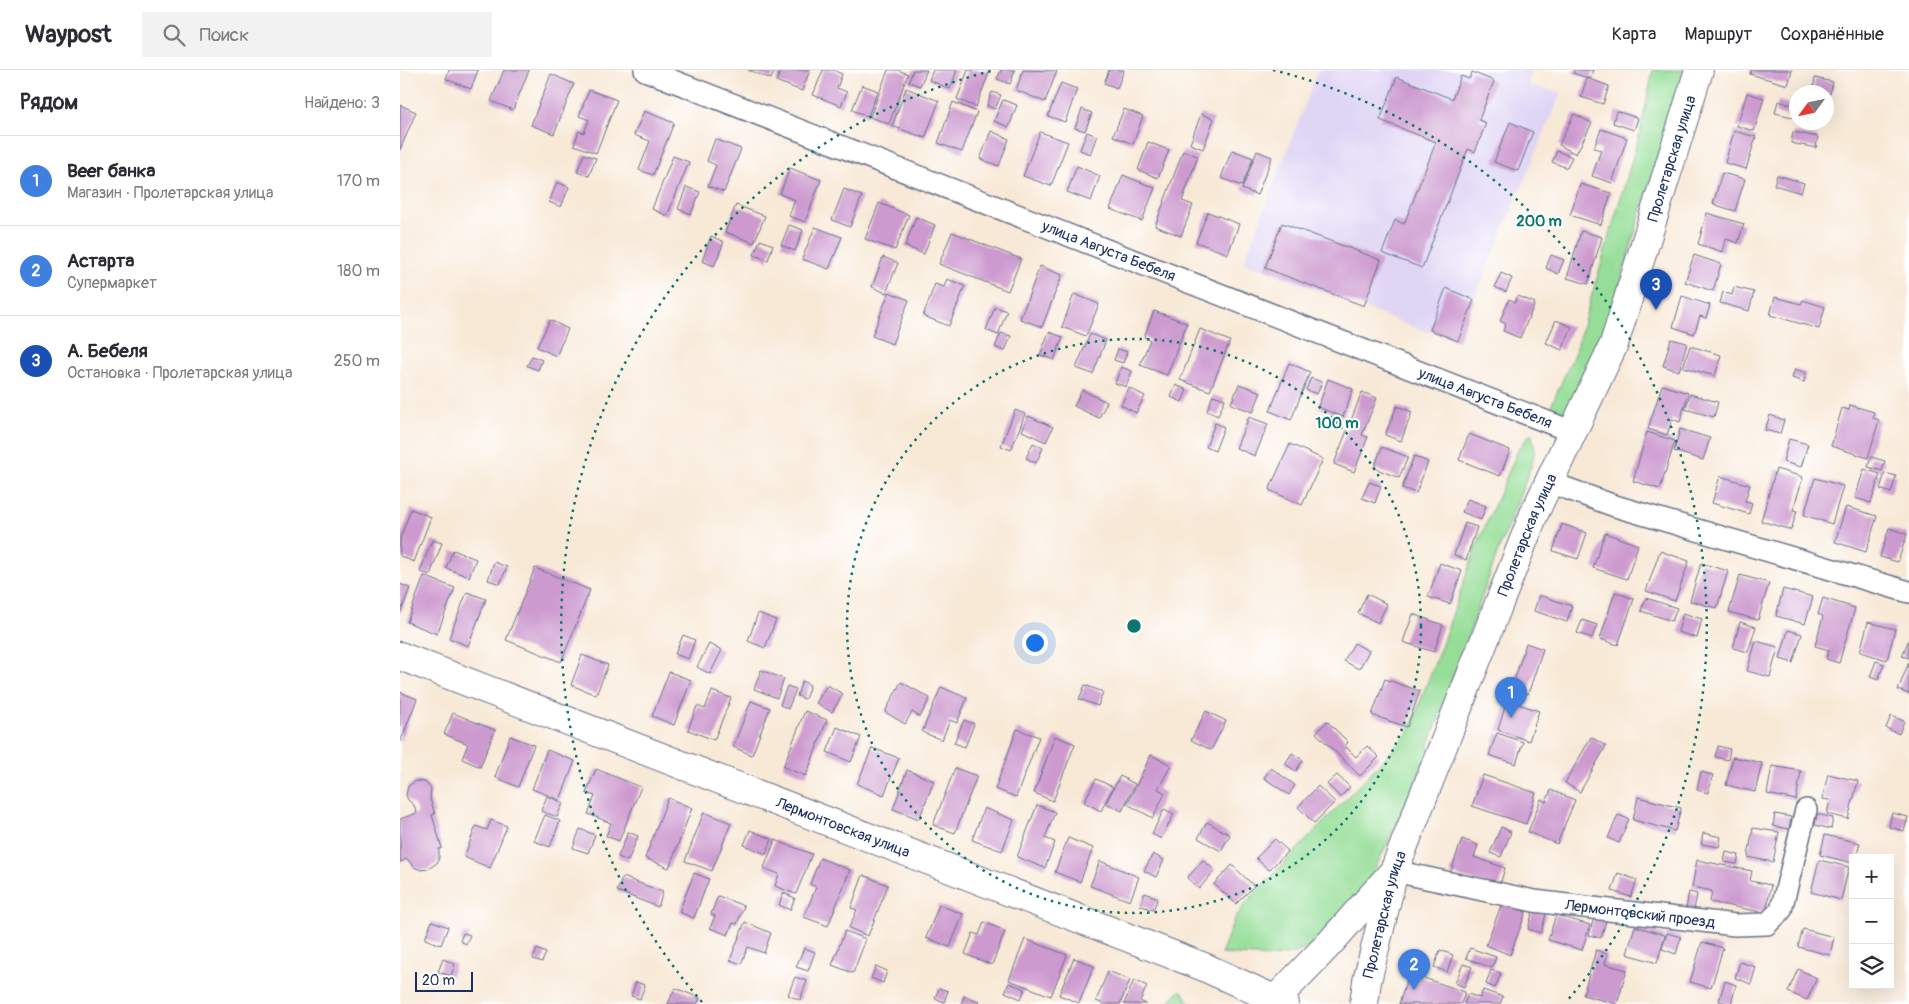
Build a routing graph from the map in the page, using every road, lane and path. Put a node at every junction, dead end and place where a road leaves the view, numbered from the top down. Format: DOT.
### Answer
graph roads {
  1 [pos="645,70"];
  2 [pos="1699,70"];
  3 [pos="1573,432"];
  4 [pos="1549,482"];
  5 [pos="1909,592"];
  6 [pos="400,656"];
  7 [pos="1806,810"];
  8 [pos="1394,871"];
  9 [pos="1277,1003"];
  10 [pos="1364,1004"];
  1 -- 3 [label="street, улица Августа Бебеля"];
  2 -- 3 [label="main road, Пролетарская улица"];
  3 -- 4 [label="main road, Пролетарская улица"];
  4 -- 5 [label="street"];
  4 -- 8 [label="main road, Пролетарская улица"];
  6 -- 9 [label="main road, Лермонтовская улица"];
  7 -- 8 [label="street, Лермонтовский проезд"];
  8 -- 9 [label="main road"];
  8 -- 10 [label="main road, Пролетарская улица"];
}
